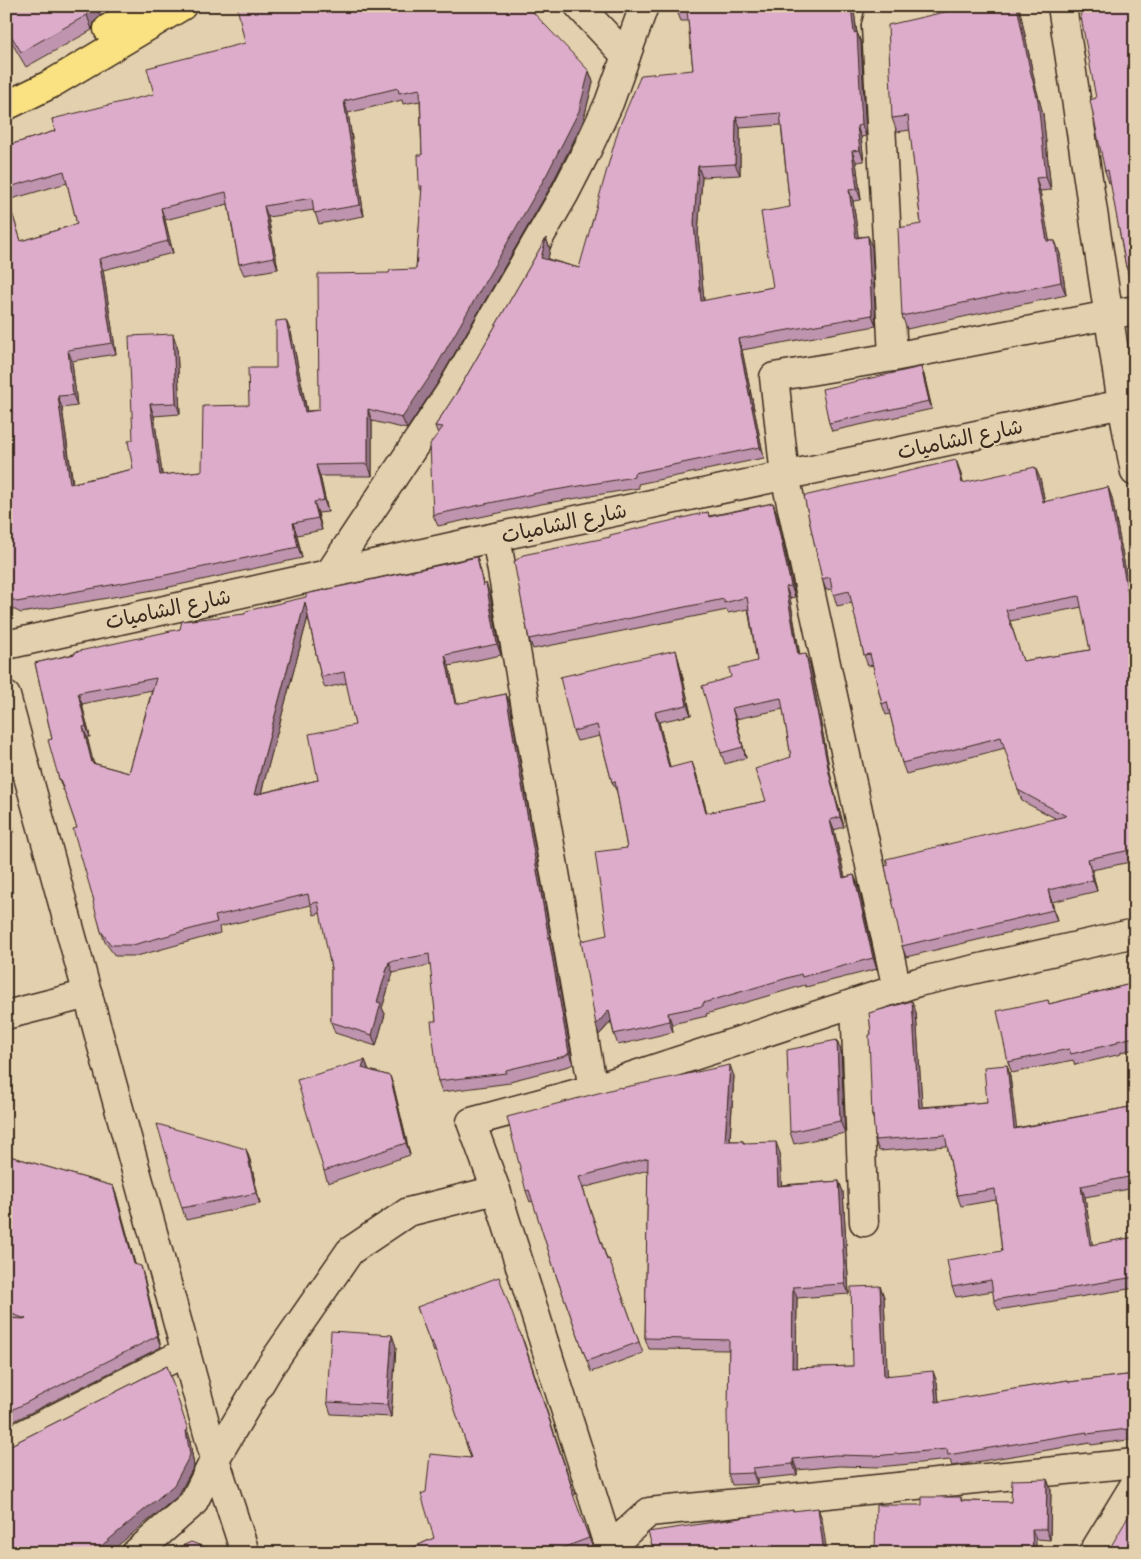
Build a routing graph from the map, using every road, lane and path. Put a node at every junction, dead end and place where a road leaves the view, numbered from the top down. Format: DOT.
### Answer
graph roads {
  1 [pos="145,6"];
  2 [pos="182,6"];
  3 [pos="579,6"];
  4 [pos="644,6"];
  5 [pos="963,6"];
  6 [pos="1062,6"];
  7 [pos="878,16"];
  8 [pos="626,56"];
  9 [pos="6,86"];
  10 [pos="6,106"];
  11 [pos="1135,310"];
  12 [pos="1108,315"];
  13 [pos="893,357"];
  14 [pos="1122,404"];
  15 [pos="1135,472"];
  16 [pos="785,476"];
  17 [pos="496,538"];
  18 [pos="329,574"];
  19 [pos="6,645"];
  20 [pos="6,696"];
  21 [pos="1135,933"];
  22 [pos="896,989"];
  23 [pos="88,994"];
  24 [pos="855,1003"];
  25 [pos="6,1016"];
  26 [pos="593,1088"];
  27 [pos="496,1190"];
  28 [pos="864,1222"];
  29 [pos="186,1352"];
  30 [pos="6,1443"];
  31 [pos="215,1459"];
  32 [pos="1135,1463"];
  33 [pos="1135,1484"];
  34 [pos="609,1551"];
  35 [pos="136,1553"];
  36 [pos="243,1553"];
  37 [pos="1093,1553"];
  1 -- 9 [label="main road"];
  2 -- 10 [label="main road"];
  3 -- 8 [label="street"];
  4 -- 8 [label="street"];
  5 -- 7 [label="street"];
  6 -- 12 [label="street"];
  7 -- 13 [label="street"];
  8 -- 18 [label="street"];
  11 -- 12 [label="street"];
  12 -- 13 [label="street"];
  12 -- 14 [label="street"];
  13 -- 16 [label="street"];
  14 -- 15 [label="street"];
  14 -- 16 [label="street, شارع الشاميات"];
  16 -- 17 [label="street, شارع الشاميات"];
  16 -- 22 [label="street"];
  17 -- 18 [label="street, شارع الشاميات"];
  17 -- 26 [label="street"];
  18 -- 19 [label="street, شارع الشاميات"];
  20 -- 23 [label="street"];
  21 -- 22 [label="street"];
  22 -- 24 [label="street"];
  23 -- 25 [label="street"];
  23 -- 29 [label="street"];
  24 -- 26 [label="street"];
  24 -- 28 [label="street"];
  26 -- 27 [label="street"];
  27 -- 31 [label="street"];
  27 -- 34 [label="street"];
  29 -- 30 [label="street"];
  29 -- 31 [label="street"];
  31 -- 35 [label="street"];
  31 -- 36 [label="street"];
  32 -- 34 [label="street"];
  33 -- 37 [label="street"];
}
